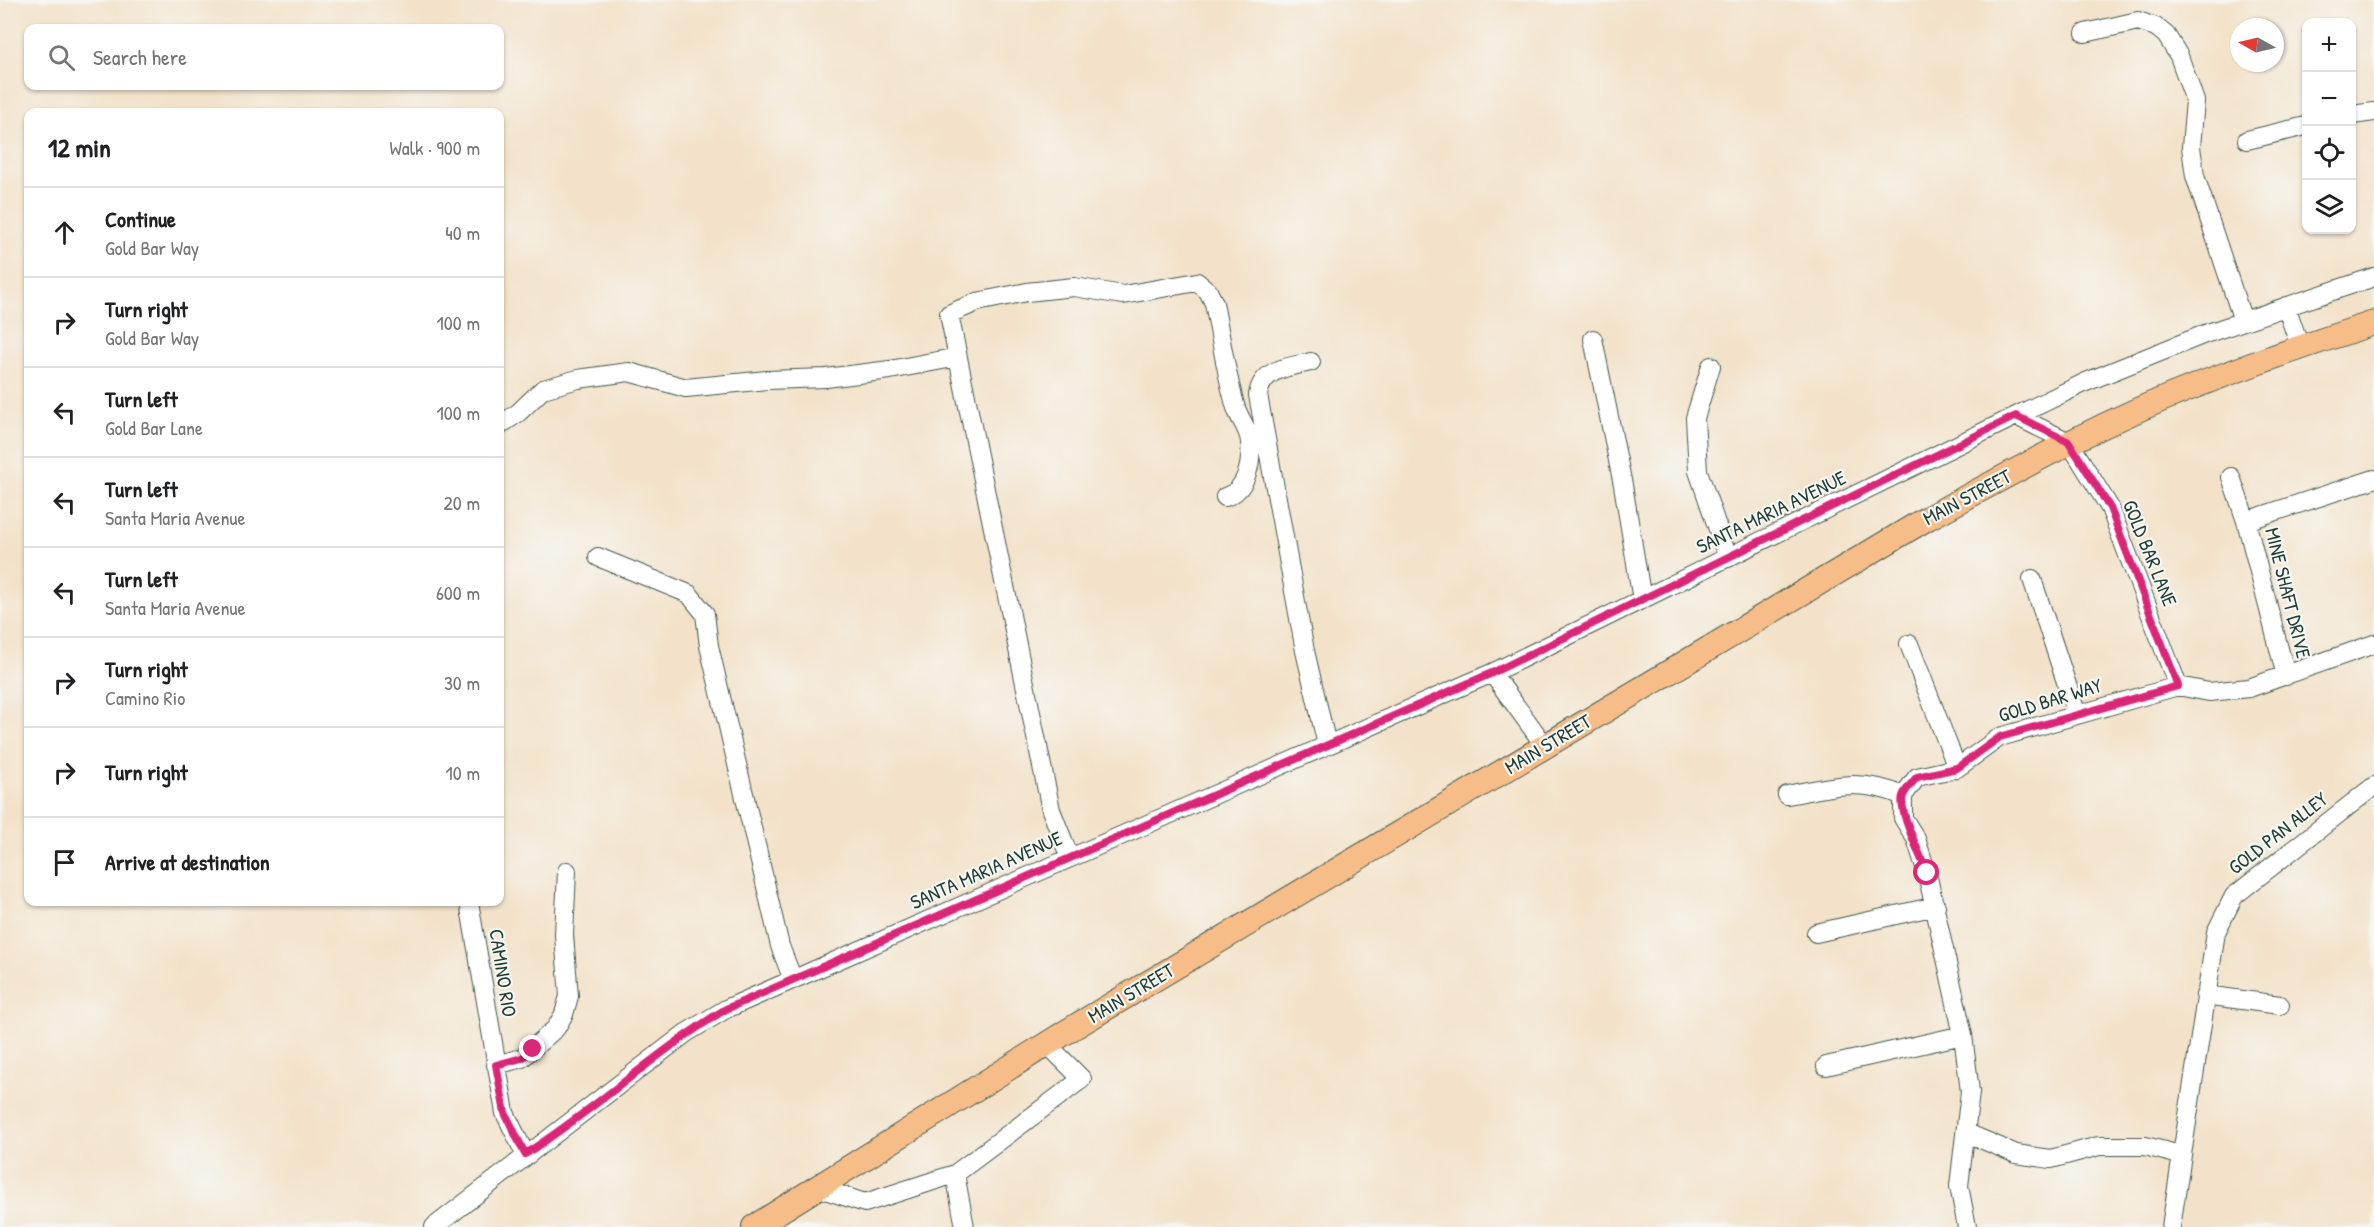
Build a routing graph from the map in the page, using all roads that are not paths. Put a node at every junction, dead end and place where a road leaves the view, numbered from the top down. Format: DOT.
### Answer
graph roads {
  1 [pos="2085,33"];
  2 [pos="2374,112"];
  3 [pos="2356,114"];
  4 [pos="2302,127"];
  5 [pos="2247,140"];
  6 [pos="2374,277"];
  7 [pos="2286,306"];
  8 [pos="2243,321"];
  9 [pos="2374,323"];
  10 [pos="1593,339"];
  11 [pos="2300,347"];
  12 [pos="958,357"];
  13 [pos="1311,362"];
  14 [pos="1711,366"];
  15 [pos="2016,416"];
  16 [pos="504,422"];
  17 [pos="2069,442"];
  18 [pos="2231,477"];
  19 [pos="2374,479"];
  20 [pos="1225,496"];
  21 [pos="2246,521"];
  22 [pos="598,557"];
  23 [pos="1728,558"];
  24 [pos="2032,579"];
  25 [pos="1642,600"];
  26 [pos="1909,644"];
  27 [pos="2374,644"];
  28 [pos="1492,673"];
  29 [pos="2286,676"];
  30 [pos="2178,686"];
  31 [pos="2078,715"];
  32 [pos="1327,745"];
  33 [pos="1545,746"];
  34 [pos="1957,768"];
  35 [pos="2374,786"];
  36 [pos="1787,795"];
  37 [pos="1903,796"];
  38 [pos="1070,858"];
  39 [pos="567,871"];
  40 [pos="470,906"];
  41 [pos="1936,906"];
  42 [pos="1816,933"];
  43 [pos="793,980"];
  44 [pos="2205,994"];
  45 [pos="2280,1005"];
  46 [pos="1963,1035"];
  47 [pos="1048,1045"];
  48 [pos="496,1065"];
  49 [pos="1826,1066"];
  50 [pos="1967,1133"];
  51 [pos="525,1154"];
  52 [pos="2180,1155"];
  53 [pos="955,1174"];
  54 [pos="816,1187"];
  55 [pos="434,1227"];
  56 [pos="754,1227"];
  57 [pos="964,1227"];
  58 [pos="1967,1227"];
  59 [pos="2171,1227"];
  1 -- 8 [label="street"];
  2 -- 3 [label="street"];
  4 -- 5 [label="street"];
  6 -- 7 [label="street, SANTA MARIA AVENUE"];
  7 -- 8 [label="street, SANTA MARIA AVENUE"];
  7 -- 11 [label="street"];
  8 -- 15 [label="street, SANTA MARIA AVENUE"];
  9 -- 11 [label="main road, MAIN STREET"];
  10 -- 25 [label="street"];
  11 -- 17 [label="main road, MAIN STREET"];
  12 -- 16 [label="street"];
  12 -- 20 [label="street"];
  12 -- 38 [label="street"];
  13 -- 32 [label="street"];
  14 -- 23 [label="street"];
  15 -- 17 [label="street"];
  15 -- 23 [label="street, SANTA MARIA AVENUE"];
  17 -- 30 [label="street, GOLD BAR LANE"];
  17 -- 33 [label="main road, MAIN STREET"];
  18 -- 21 [label="street, MINE SHAFT DRIVE"];
  19 -- 21 [label="street, MINE SHAFT DRIVE"];
  21 -- 29 [label="street, MINE SHAFT DRIVE"];
  22 -- 43 [label="street"];
  23 -- 25 [label="street, SANTA MARIA AVENUE"];
  24 -- 31 [label="street"];
  25 -- 28 [label="street, SANTA MARIA AVENUE"];
  26 -- 34 [label="street"];
  27 -- 29 [label="street, GOLD BAR WAY"];
  28 -- 32 [label="street, SANTA MARIA AVENUE"];
  28 -- 33 [label="street"];
  29 -- 30 [label="street, GOLD BAR WAY"];
  30 -- 31 [label="street, GOLD BAR WAY"];
  31 -- 34 [label="street, GOLD BAR WAY"];
  32 -- 38 [label="street, SANTA MARIA AVENUE"];
  33 -- 47 [label="main road, MAIN STREET"];
  34 -- 37 [label="street, GOLD BAR WAY"];
  35 -- 44 [label="street, GOLD PAN ALLEY"];
  36 -- 37 [label="street"];
  37 -- 41 [label="street"];
  38 -- 43 [label="street, SANTA MARIA AVENUE"];
  39 -- 48 [label="street"];
  40 -- 48 [label="street, CAMINO RIO"];
  41 -- 42 [label="street"];
  41 -- 46 [label="street"];
  43 -- 51 [label="street, SANTA MARIA AVENUE"];
  44 -- 45 [label="street"];
  44 -- 52 [label="street, GOLD PAN ALLEY"];
  46 -- 49 [label="street"];
  46 -- 50 [label="street"];
  47 -- 53 [label="street"];
  47 -- 54 [label="main road, MAIN STREET"];
  48 -- 51 [label="street, CAMINO RIO"];
  50 -- 52 [label="street"];
  50 -- 58 [label="street"];
  51 -- 55 [label="street, SANTA MARIA AVENUE"];
  52 -- 59 [label="street, GOLD PAN ALLEY"];
  53 -- 54 [label="street"];
  53 -- 57 [label="street"];
  54 -- 56 [label="main road, MAIN STREET"];
}
